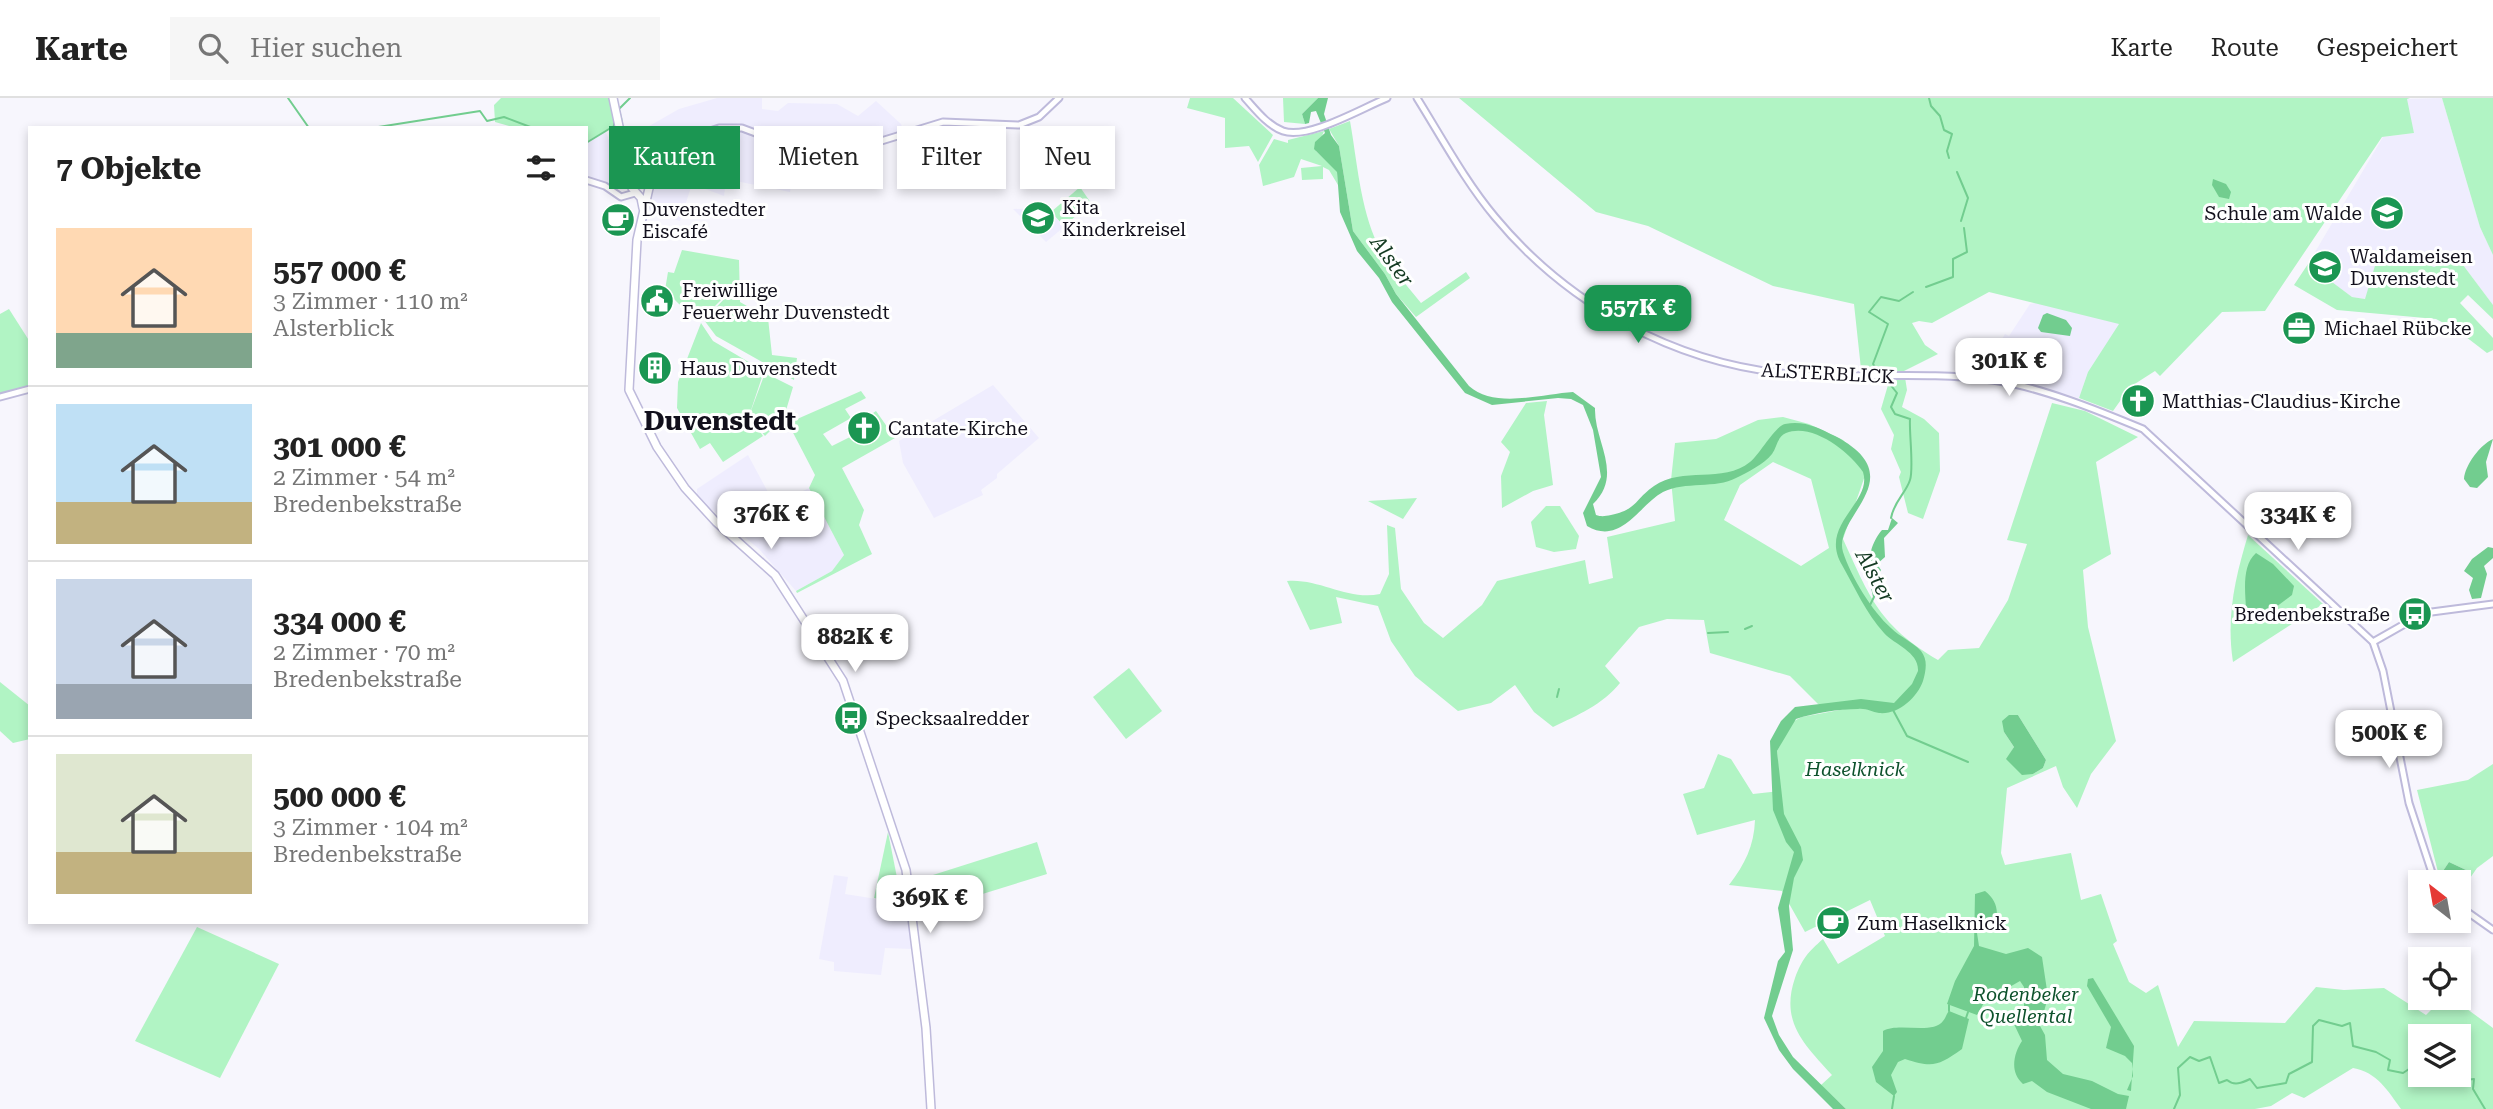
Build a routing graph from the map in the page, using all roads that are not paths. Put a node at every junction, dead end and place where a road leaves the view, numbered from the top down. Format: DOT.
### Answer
graph roads {
  1 [pos="614,98"];
  2 [pos="1059,98"];
  3 [pos="1245,98"];
  4 [pos="1387,98"];
  5 [pos="1417,98"];
  6 [pos="619,126"];
  7 [pos="740,128"];
  8 [pos="588,181"];
  9 [pos="609,189"];
  10 [pos="609,189"];
  11 [pos="631,189"];
  12 [pos="634,189"];
  13 [pos="639,189"];
  14 [pos="648,191"];
  15 [pos="643,208"];
  16 [pos="28,390"];
  17 [pos="0,397"];
  18 [pos="2493,604"];
  19 [pos="2373,642"];
  20 [pos="2431,870"];
  21 [pos="2471,914"];
  22 [pos="2493,930"];
  23 [pos="931,1109"];
  1 -- 6 [label="main road"];
  2 -- 7 [label="street"];
  3 -- 4 [label="street"];
  5 -- 19 [label="street, ALSTERBLICK"];
  8 -- 9 [label="street"];
  10 -- 11 [label="street"];
  12 -- 15 [label="main road"];
  13 -- 14 [label="main road"];
  14 -- 15 [label="main road"];
  15 -- 23 [label="main road"];
  16 -- 17 [label="street"];
  18 -- 19 [label="street"];
  19 -- 20 [label="street"];
  21 -- 22 [label="street"];
}
